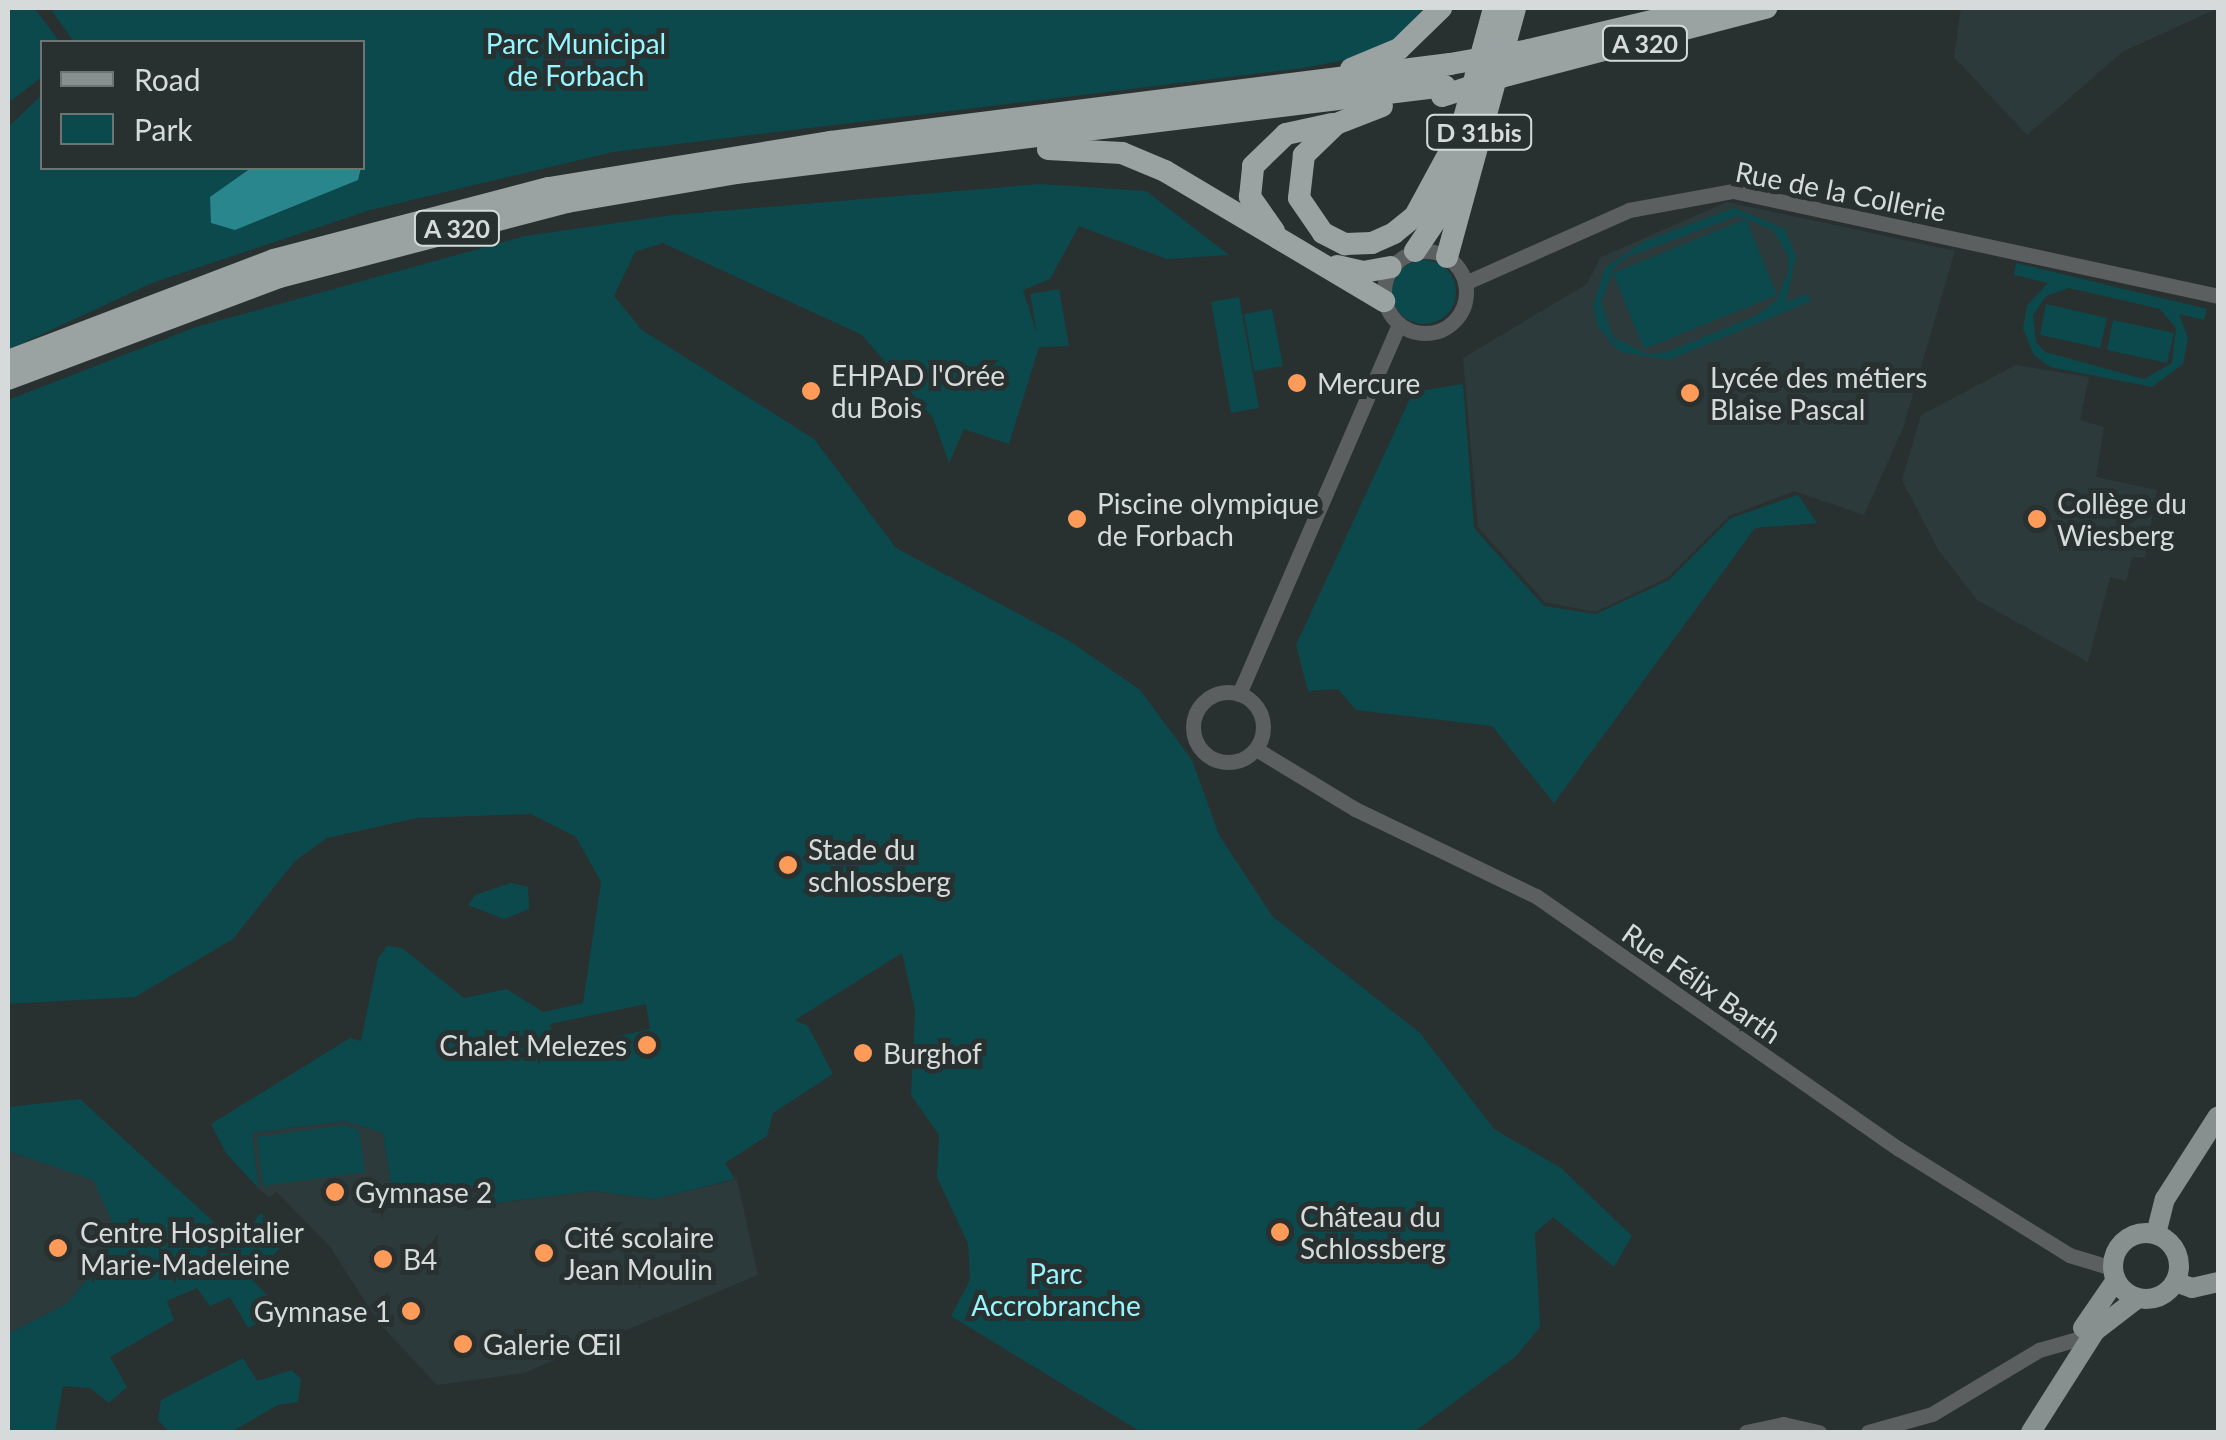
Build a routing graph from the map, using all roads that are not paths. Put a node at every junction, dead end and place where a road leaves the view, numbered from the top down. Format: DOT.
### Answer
graph roads {
  1 [pos="1441,8"];
  2 [pos="1494,8"];
  3 [pos="1515,8"];
  4 [pos="1642,8"];
  5 [pos="1706,8"];
  6 [pos="1766,8"];
  7 [pos="1571,40"];
  8 [pos="1519,66"];
  9 [pos="1445,82"];
  10 [pos="1286,88"];
  11 [pos="1336,124"];
  12 [pos="1454,144"];
  13 [pos="924,149"];
  14 [pos="1415,252"];
  15 [pos="1447,257"];
  16 [pos="1391,268"];
  17 [pos="1465,284"];
  18 [pos="2218,296"];
  19 [pos="1384,301"];
  20 [pos="1398,324"];
  21 [pos="8,361"];
  22 [pos="8,378"];
  23 [pos="1240,694"];
  24 [pos="1256,749"];
  25 [pos="2218,1116"];
  26 [pos="2156,1234"];
  27 [pos="2114,1274"];
  28 [pos="2175,1282"];
  29 [pos="2218,1282"];
  30 [pos="2138,1298"];
  31 [pos="2075,1340"];
  32 [pos="2066,1377"];
  33 [pos="1746,1432"];
  34 [pos="1816,1432"];
  35 [pos="1868,1432"];
  36 [pos="2031,1432"];
  1 -- 10 [label="highway"];
  2 -- 12 [label="highway, D 31bis"];
  3 -- 15 [label="highway, D 31bis"];
  4 -- 7 [label="highway"];
  5 -- 7 [label="highway, A 320"];
  6 -- 8 [label="highway, A 320"];
  7 -- 8 [label="highway, A 320"];
  8 -- 9 [label="highway, bridge"];
  8 -- 9 [label="highway, A 320, bridge"];
  9 -- 10 [label="highway, A 320"];
  9 -- 11 [label="highway"];
  9 -- 13 [label="highway, A 320"];
  10 -- 21 [label="highway, A 320"];
  11 -- 12 [label="highway"];
  11 -- 16 [label="highway"];
  12 -- 14 [label="highway, D 31bis"];
  13 -- 19 [label="highway"];
  13 -- 22 [label="highway, A 320"];
  14 -- 15 [label="street"];
  14 -- 16 [label="street"];
  15 -- 17 [label="street"];
  16 -- 19 [label="street"];
  17 -- 18 [label="street, Rue de la Collerie"];
  17 -- 20 [label="street"];
  19 -- 20 [label="street"];
  20 -- 23 [label="street"];
  23 -- 24 [label="street"];
  23 -- 24 [label="street"];
  24 -- 27 [label="street, Rue Félix Barth"];
  25 -- 26 [label="main road"];
  26 -- 27 [label="main road"];
  26 -- 28 [label="main road"];
  27 -- 30 [label="main road"];
  27 -- 31 [label="main road"];
  28 -- 29 [label="main road"];
  28 -- 30 [label="main road"];
  30 -- 32 [label="main road"];
  31 -- 32 [label="main road"];
  31 -- 35 [label="street"];
  32 -- 36 [label="main road"];
  33 -- 34 [label="street"];
}
